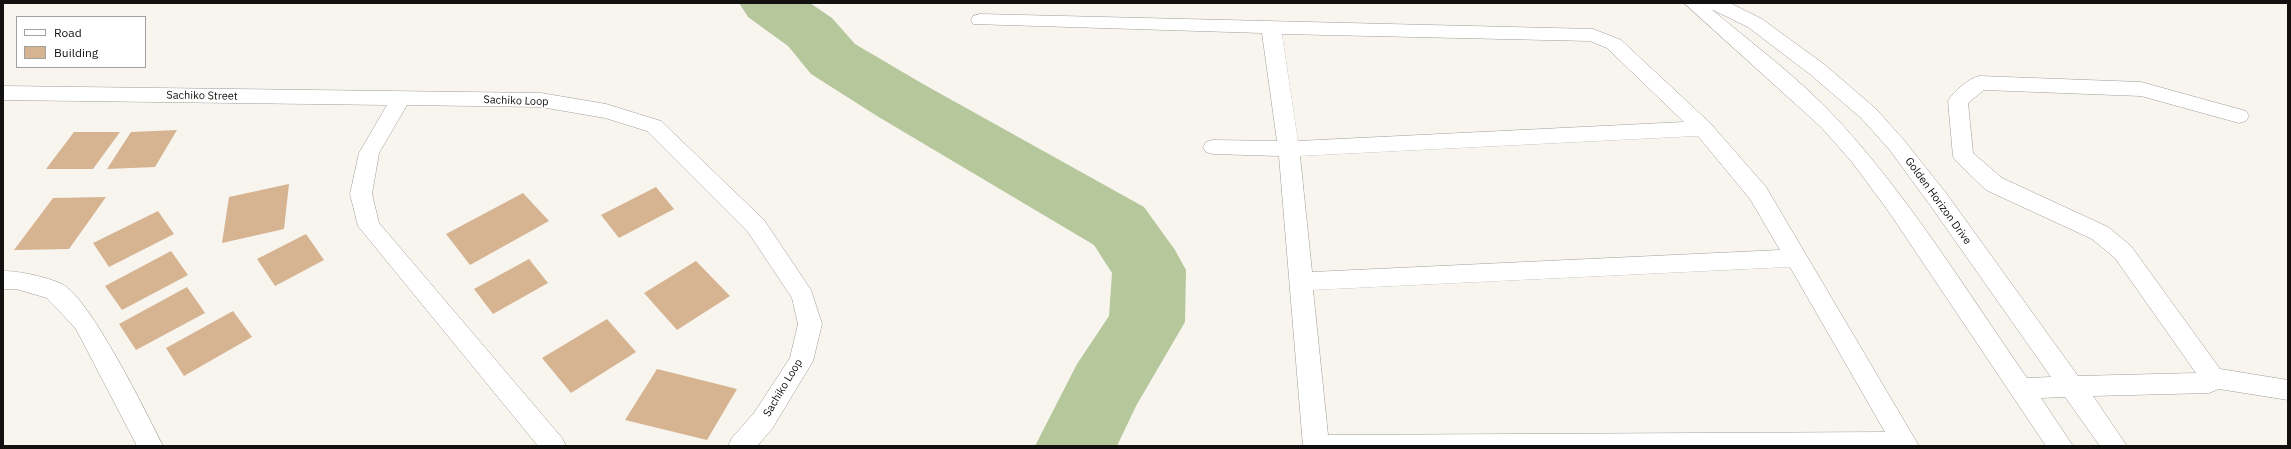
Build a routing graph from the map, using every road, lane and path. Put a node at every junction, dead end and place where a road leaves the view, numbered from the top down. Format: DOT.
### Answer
graph roads {
  1 [pos="1693,3"];
  2 [pos="1715,3"];
  3 [pos="980,20"];
  4 [pos="1271,27"];
  5 [pos="3,93"];
  6 [pos="400,99"];
  7 [pos="2240,116"];
  8 [pos="1703,128"];
  9 [pos="1213,147"];
  10 [pos="1289,149"];
  11 [pos="1796,258"];
  12 [pos="3,280"];
  13 [pos="1300,282"];
  14 [pos="2213,378"];
  15 [pos="2070,386"];
  16 [pos="2020,388"];
  17 [pos="2288,390"];
  18 [pos="1905,444"];
  19 [pos="150,446"];
  20 [pos="553,446"];
  21 [pos="741,446"];
  22 [pos="1316,446"];
  23 [pos="1324,446"];
  24 [pos="2060,446"];
  25 [pos="2114,446"];
  1 -- 16 [label="street"];
  2 -- 15 [label="street, Golden Horizon Drive"];
  3 -- 4 [label="street"];
  4 -- 8 [label="street"];
  4 -- 10 [label="street"];
  5 -- 6 [label="street, Sachiko Street"];
  6 -- 20 [label="street"];
  6 -- 21 [label="street, Sachiko Loop"];
  7 -- 14 [label="street"];
  8 -- 10 [label="street"];
  8 -- 11 [label="street"];
  9 -- 10 [label="street"];
  10 -- 13 [label="street"];
  11 -- 13 [label="street"];
  11 -- 18 [label="street"];
  12 -- 19 [label="street"];
  13 -- 22 [label="street"];
  14 -- 15 [label="street"];
  14 -- 17 [label="street"];
  15 -- 16 [label="street"];
  15 -- 25 [label="street, Golden Horizon Drive"];
  16 -- 24 [label="street"];
  18 -- 23 [label="street"];
}
